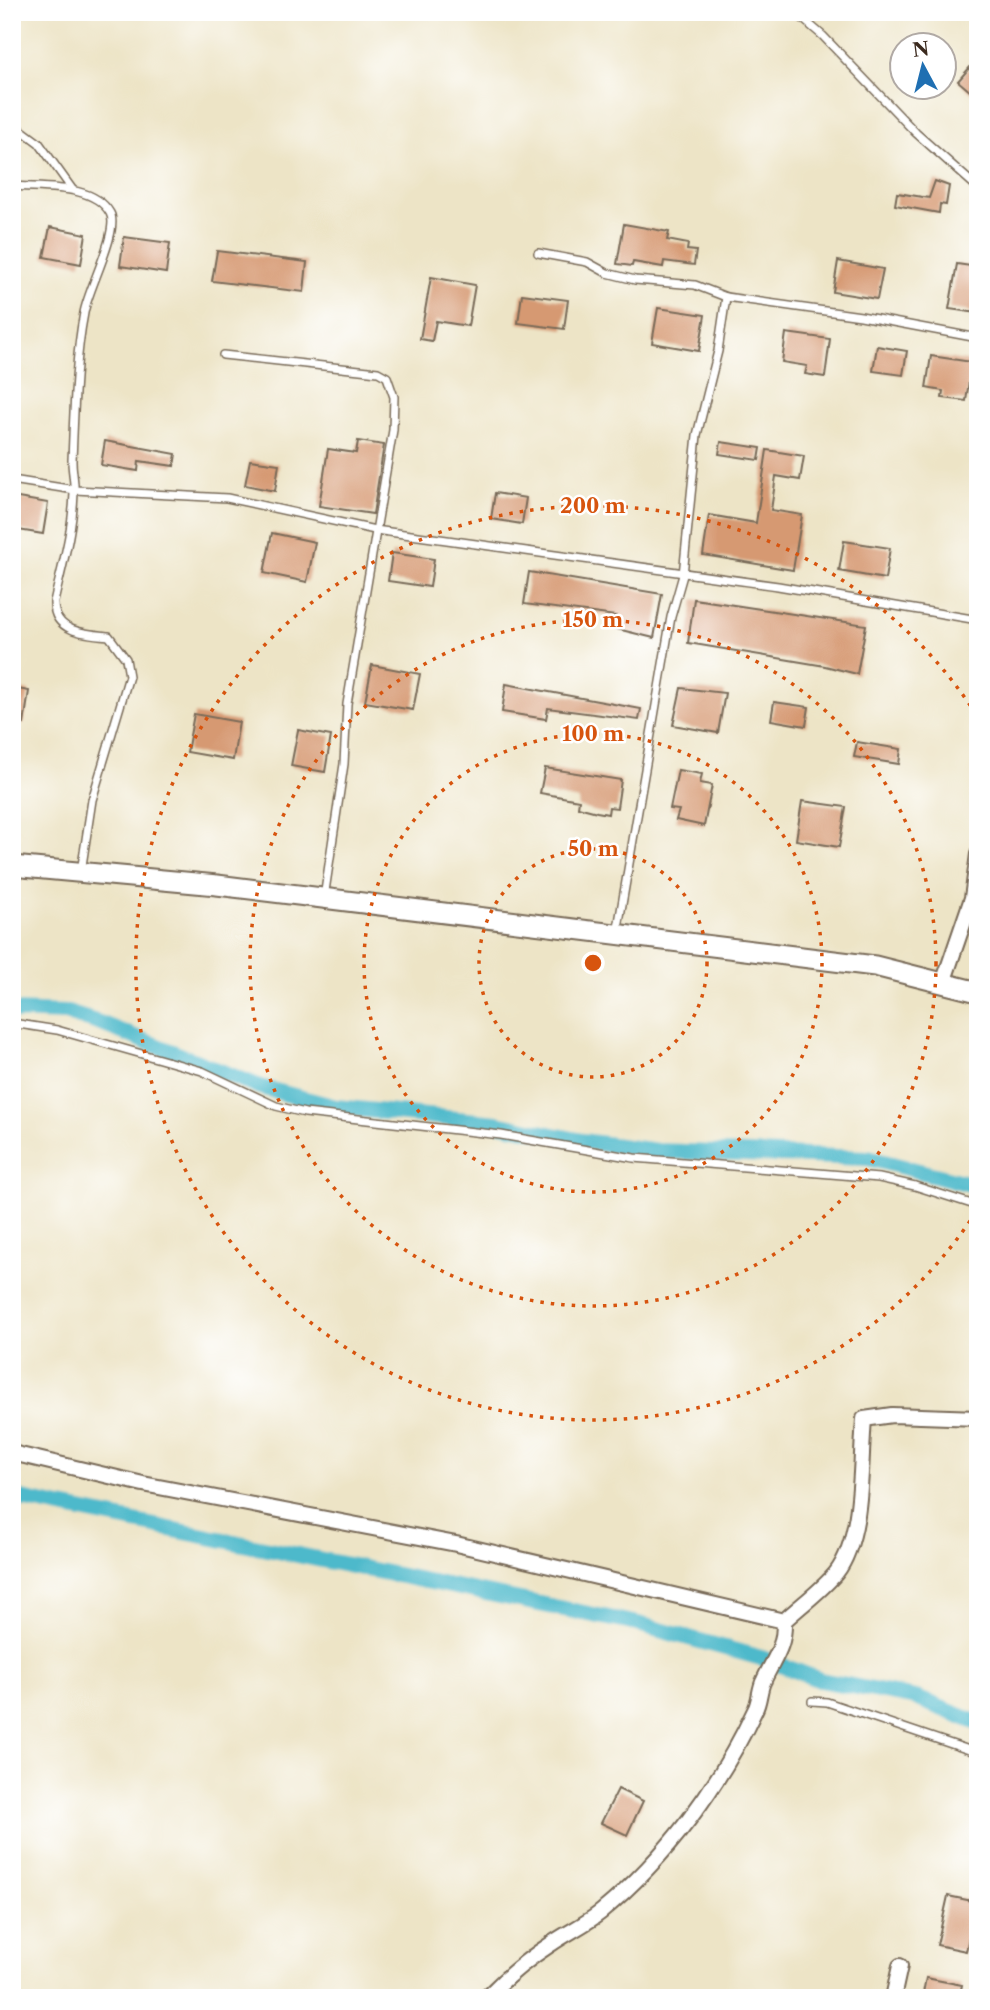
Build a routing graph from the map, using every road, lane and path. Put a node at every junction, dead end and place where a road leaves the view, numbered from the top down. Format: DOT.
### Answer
graph roads {
  1 [pos="795,12"];
  2 [pos="12,123"];
  3 [pos="12,186"];
  4 [pos="978,188"];
  5 [pos="72,189"];
  6 [pos="538,253"];
  7 [pos="726,297"];
  8 [pos="978,338"];
  9 [pos="223,355"];
  10 [pos="12,480"];
  11 [pos="75,490"];
  12 [pos="375,530"];
  13 [pos="683,575"];
  14 [pos="978,620"];
  15 [pos="978,854"];
  16 [pos="12,866"];
  17 [pos="80,873"];
  18 [pos="324,898"];
  19 [pos="617,934"];
  20 [pos="943,983"];
  21 [pos="978,992"];
  22 [pos="12,1023"];
  23 [pos="978,1206"];
  24 [pos="978,1418"];
  25 [pos="12,1453"];
  26 [pos="784,1621"];
  27 [pos="812,1701"];
  28 [pos="978,1753"];
  29 [pos="900,1966"];
  30 [pos="486,1998"];
  31 [pos="893,1998"];
  1 -- 4 [label="lane"];
  2 -- 5 [label="lane"];
  3 -- 5 [label="lane"];
  5 -- 11 [label="lane"];
  6 -- 7 [label="lane"];
  7 -- 8 [label="lane"];
  7 -- 13 [label="lane"];
  9 -- 12 [label="lane"];
  10 -- 11 [label="lane"];
  11 -- 12 [label="lane"];
  11 -- 17 [label="lane"];
  12 -- 13 [label="lane"];
  12 -- 18 [label="lane"];
  13 -- 14 [label="lane"];
  13 -- 19 [label="lane"];
  15 -- 20 [label="street"];
  16 -- 17 [label="main road"];
  17 -- 18 [label="main road"];
  18 -- 19 [label="main road"];
  19 -- 20 [label="main road"];
  20 -- 21 [label="main road"];
  22 -- 23 [label="lane"];
  24 -- 26 [label="street"];
  25 -- 26 [label="street"];
  26 -- 30 [label="street"];
  27 -- 28 [label="lane"];
  29 -- 31 [label="street"];
}
